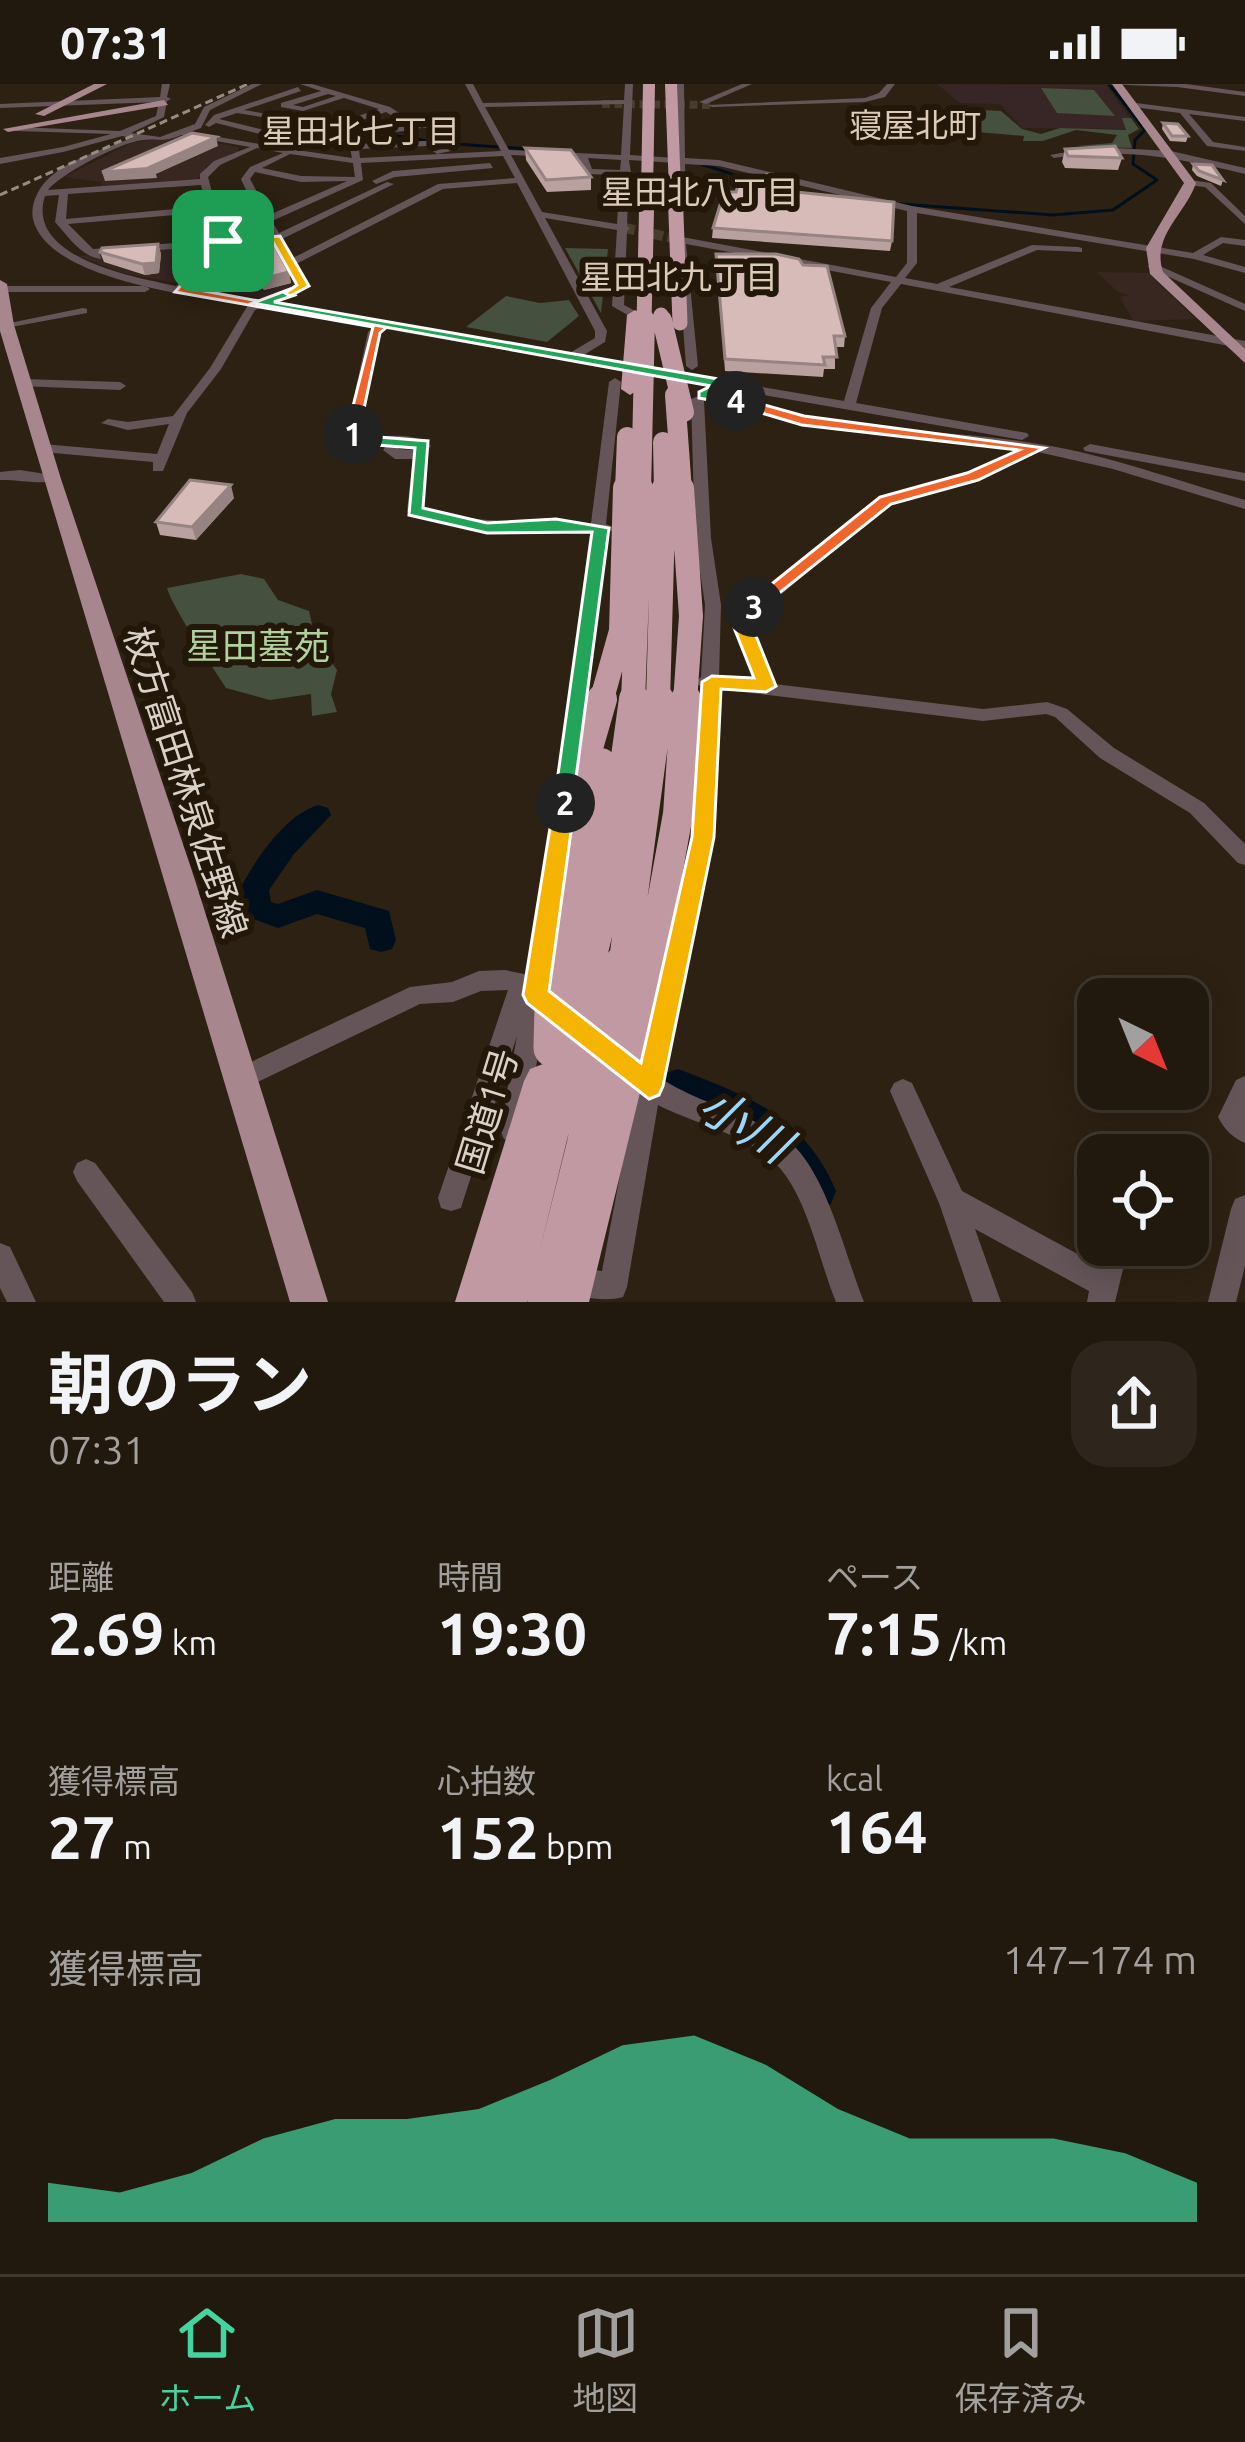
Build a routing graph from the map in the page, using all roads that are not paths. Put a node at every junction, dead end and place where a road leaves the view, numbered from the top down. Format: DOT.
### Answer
graph roads {
  1 [pos="102,84"];
  2 [pos="166,84"];
  3 [pos="187,84"];
  4 [pos="225,84"];
  5 [pos="258,84"];
  6 [pos="469,84"];
  7 [pos="628,84"];
  8 [pos="680,84"];
  9 [pos="748,84"];
  10 [pos="891,84"];
  11 [pos="1106,84"];
  12 [pos="1117,84"];
  13 [pos="1146,84"];
  14 [pos="1229,84"];
  15 [pos="307,85"];
  16 [pos="1177,85"];
  17 [pos="1208,87"];
  18 [pos="330,91"];
  19 [pos="1186,93"];
  20 [pos="6,96"];
  21 [pos="344,96"];
  22 [pos="652,97"];
  23 [pos="1245,97"];
  24 [pos="166,100"];
  25 [pos="357,100"];
  26 [pos="1196,102"];
  27 [pos="514,104"];
  28 [pos="602,104"];
  29 [pos="17,105"];
  30 [pos="58,105"];
  31 [pos="372,105"];
  32 [pos="482,105"];
  33 [pos="705,105"];
  34 [pos="1136,105"];
  35 [pos="0,106"];
  36 [pos="1166,107"];
  37 [pos="1181,109"];
  38 [pos="292,110"];
  39 [pos="387,110"];
  40 [pos="236,111"];
  41 [pos="312,112"];
  42 [pos="274,113"];
  43 [pos="1207,113"];
  44 [pos="256,114"];
  45 [pos="1189,119"];
  46 [pos="296,121"];
  47 [pos="408,122"];
  48 [pos="207,123"];
  49 [pos="319,124"];
  50 [pos="232,125"];
  51 [pos="1245,125"];
  52 [pos="432,128"];
  53 [pos="8,131"];
  54 [pos="128,133"];
  55 [pos="184,133"];
  56 [pos="142,136"];
  57 [pos="265,136"];
  58 [pos="1234,136"];
  59 [pos="100,138"];
  60 [pos="49,140"];
  61 [pos="242,140"];
  62 [pos="638,141"];
  63 [pos="353,142"];
  64 [pos="1210,144"];
  65 [pos="257,149"];
  66 [pos="301,149"];
  67 [pos="1245,149"];
  68 [pos="506,152"];
  69 [pos="582,154"];
  70 [pos="1171,154"];
  71 [pos="286,155"];
  72 [pos="1054,155"];
  73 [pos="628,157"];
  74 [pos="1196,159"];
  75 [pos="680,160"];
  76 [pos="0,161"];
  77 [pos="512,164"];
  78 [pos="253,169"];
  79 [pos="1245,171"];
  80 [pos="630,175"];
  81 [pos="360,178"];
  82 [pos="521,180"];
  83 [pos="376,181"];
  84 [pos="201,182"];
  85 [pos="1190,183"];
  86 [pos="390,184"];
  87 [pos="431,191"];
  88 [pos="43,193"];
  89 [pos="252,194"];
  90 [pos="170,198"];
  91 [pos="208,199"];
  92 [pos="912,209"];
  93 [pos="61,212"];
  94 [pos="539,214"];
  95 [pos="266,220"];
  96 [pos="1245,221"];
  97 [pos="625,228"];
  98 [pos="276,238"];
  99 [pos="682,240"];
  100 [pos="223,241"];
  101 [pos="76,242"];
  102 [pos="1094,242"];
  103 [pos="1245,243"];
  104 [pos="186,244"];
  105 [pos="1195,256"];
  106 [pos="1151,259"];
  107 [pos="289,264"];
  108 [pos="1245,270"];
  109 [pos="899,280"];
  110 [pos="1,287"];
  111 [pos="937,287"];
  112 [pos="176,289"];
  113 [pos="1245,293"];
  114 [pos="1220,298"];
  115 [pos="259,303"];
  116 [pos="1245,308"];
  117 [pos="82,311"];
  118 [pos="662,317"];
  119 [pos="383,325"];
  120 [pos="6,336"];
  121 [pos="1228,342"];
  122 [pos="1245,345"];
  123 [pos="570,358"];
  124 [pos="1245,358"];
  125 [pos="692,366"];
  126 [pos="626,380"];
  127 [pos="23,383"];
  128 [pos="724,384"];
  129 [pos="120,386"];
  130 [pos="675,386"];
  131 [pos="704,395"];
  132 [pos="849,406"];
  133 [pos="178,419"];
  134 [pos="108,422"];
  135 [pos="43,448"];
  136 [pos="1036,448"];
  137 [pos="613,454"];
  138 [pos="1186,466"];
  139 [pos="0,476"];
  140 [pos="1245,477"];
  141 [pos="52,479"];
  142 [pos="1245,494"];
  143 [pos="1245,505"];
  144 [pos="601,528"];
  145 [pos="703,538"];
  146 [pos="583,679"];
  147 [pos="712,682"];
  148 [pos="766,686"];
  149 [pos="1245,856"];
  150 [pos="662,920"];
  151 [pos="529,989"];
  152 [pos="554,1048"];
  153 [pos="241,1079"];
  154 [pos="649,1086"];
  155 [pos="1245,1088"];
  156 [pos="903,1091"];
  157 [pos="1245,1131"];
  158 [pos="86,1172"];
  159 [pos="451,1198"];
  160 [pos="952,1201"];
  161 [pos="505,1206"];
  162 [pos="1245,1209"];
  163 [pos="0,1257"];
  164 [pos="1103,1293"];
  165 [pos="563,1295"];
  166 [pos="22,1302"];
  167 [pos="182,1302"];
  168 [pos="309,1302"];
  169 [pos="477,1302"];
  170 [pos="507,1302"];
  171 [pos="850,1302"];
  172 [pos="988,1302"];
  173 [pos="1222,1302"];
  1 -- 30 [label="main road"];
  2 -- 24 [label="street"];
  3 -- 4 [label="street"];
  3 -- 24 [label="street"];
  5 -- 48 [label="street"];
  6 -- 32 [label="street"];
  7 -- 22 [label="street"];
  8 -- 22 [label="street"];
  9 -- 33 [label="street"];
  10 -- 33 [label="street"];
  11 -- 12 [label="street"];
  12 -- 13 [label="street"];
  12 -- 34 [label="main road"];
  13 -- 16 [label="street"];
  13 -- 36 [label="street"];
  14 -- 23 [label="street"];
  15 -- 18 [label="street"];
  15 -- 40 [label="street"];
  16 -- 17 [label="street"];
  16 -- 19 [label="street"];
  17 -- 23 [label="street"];
  18 -- 21 [label="street"];
  18 -- 21 [label="street"];
  19 -- 23 [label="street"];
  19 -- 26 [label="street"];
  20 -- 29 [label="street"];
  21 -- 25 [label="street"];
  22 -- 27 [label="street"];
  22 -- 33 [label="street"];
  22 -- 62 [label="highway, 国道1号"];
  22 -- 62 [label="street"];
  22 -- 73 [label="street"];
  22 -- 75 [label="street"];
  22 -- 118 [label="highway, bridge"];
  23 -- 26 [label="street"];
  24 -- 30 [label="street"];
  24 -- 53 [label="main road"];
  24 -- 54 [label="street"];
  25 -- 31 [label="street"];
  25 -- 31 [label="street"];
  26 -- 43 [label="street"];
  27 -- 28 [label="street"];
  27 -- 32 [label="street"];
  29 -- 30 [label="street"];
  29 -- 35 [label="street"];
  30 -- 53 [label="main road"];
  31 -- 39 [label="street"];
  32 -- 68 [label="street"];
  34 -- 36 [label="street"];
  34 -- 70 [label="main road"];
  36 -- 37 [label="street"];
  37 -- 43 [label="street"];
  37 -- 45 [label="street"];
  38 -- 42 [label="street"];
  39 -- 47 [label="street"];
  39 -- 63 [label="street"];
  40 -- 44 [label="street"];
  40 -- 48 [label="street"];
  41 -- 46 [label="street"];
  42 -- 44 [label="street"];
  42 -- 46 [label="street"];
  42 -- 57 [label="street"];
  43 -- 51 [label="street"];
  44 -- 50 [label="street"];
  45 -- 51 [label="street"];
  45 -- 64 [label="street"];
  46 -- 49 [label="street"];
  46 -- 57 [label="street"];
  47 -- 52 [label="street"];
  47 -- 63 [label="street"];
  48 -- 50 [label="street"];
  48 -- 55 [label="street"];
  50 -- 57 [label="street"];
  52 -- 63 [label="street"];
  52 -- 63 [label="street"];
  53 -- 54 [label="street"];
  54 -- 56 [label="street"];
  54 -- 59 [label="street"];
  55 -- 56 [label="street"];
  55 -- 65 [label="street"];
  56 -- 88 [label="street"];
  57 -- 61 [label="street"];
  57 -- 63 [label="street"];
  57 -- 65 [label="street"];
  57 -- 66 [label="street"];
  58 -- 67 [label="street"];
  59 -- 60 [label="street"];
  59 -- 76 [label="street"];
  62 -- 80 [label="highway, 国道1号"];
  63 -- 66 [label="street"];
  63 -- 66 [label="street"];
  63 -- 68 [label="street"];
  63 -- 71 [label="street"];
  63 -- 81 [label="street"];
  64 -- 67 [label="street"];
  64 -- 74 [label="street"];
  65 -- 71 [label="street"];
  65 -- 84 [label="street"];
  68 -- 69 [label="street"];
  68 -- 77 [label="street"];
  69 -- 73 [label="street"];
  69 -- 80 [label="street"];
  70 -- 72 [label="street"];
  70 -- 74 [label="street"];
  70 -- 85 [label="main road"];
  71 -- 78 [label="street"];
  73 -- 75 [label="street"];
  73 -- 80 [label="street"];
  74 -- 79 [label="street"];
  75 -- 92 [label="street"];
  75 -- 99 [label="street"];
  77 -- 82 [label="street"];
  77 -- 83 [label="street"];
  78 -- 81 [label="street"];
  78 -- 89 [label="street"];
  80 -- 97 [label="street"];
  80 -- 118 [label="highway, 国道1号"];
  81 -- 83 [label="street"];
  81 -- 95 [label="street"];
  82 -- 87 [label="street"];
  82 -- 94 [label="street"];
  83 -- 86 [label="street"];
  84 -- 90 [label="street"];
  84 -- 91 [label="street"];
  85 -- 96 [label="street"];
  85 -- 106 [label="main road"];
  86 -- 87 [label="street"];
  86 -- 98 [label="street"];
  87 -- 107 [label="street"];
  88 -- 93 [label="street"];
  88 -- 112 [label="street"];
  89 -- 91 [label="street"];
  89 -- 95 [label="street"];
  90 -- 93 [label="street"];
  90 -- 93 [label="street"];
  91 -- 100 [label="street"];
  92 -- 102 [label="street"];
  92 -- 109 [label="street"];
  93 -- 101 [label="street"];
  94 -- 97 [label="street"];
  94 -- 123 [label="street"];
  95 -- 98 [label="street"];
  97 -- 118 [label="street"];
  98 -- 100 [label="street"];
  98 -- 107 [label="street"];
  99 -- 109 [label="street"];
  99 -- 118 [label="street"];
  100 -- 104 [label="street"];
  100 -- 112 [label="street"];
  101 -- 104 [label="street"];
  101 -- 104 [label="street"];
  102 -- 106 [label="street"];
  102 -- 111 [label="street"];
  103 -- 105 [label="street"];
  105 -- 106 [label="street"];
  105 -- 108 [label="street"];
  106 -- 114 [label="street"];
  106 -- 121 [label="main road"];
  107 -- 115 [label="street"];
  109 -- 111 [label="street"];
  109 -- 132 [label="street"];
  110 -- 112 [label="street"];
  110 -- 120 [label="main road, 枚方富田林泉佐野線"];
  111 -- 121 [label="street"];
  112 -- 115 [label="street"];
  113 -- 114 [label="street"];
  114 -- 116 [label="street"];
  115 -- 119 [label="street"];
  115 -- 133 [label="street"];
  117 -- 120 [label="street"];
  118 -- 125 [label="street"];
  118 -- 126 [label="highway, 国道1号"];
  118 -- 130 [label="highway, 国道1号"];
  118 -- 150 [label="highway, bridge"];
  118 -- 152 [label="highway, bridge"];
  118 -- 165 [label="highway, bridge"];
  118 -- 170 [label="highway, bridge"];
  119 -- 123 [label="street"];
  119 -- 144 [label="street"];
  120 -- 127 [label="main road, 枚方富田林泉佐野線"];
  121 -- 122 [label="street"];
  121 -- 124 [label="main road"];
  123 -- 126 [label="street"];
  126 -- 130 [label="street"];
  126 -- 137 [label="highway, 国道1号"];
  127 -- 129 [label="street"];
  127 -- 135 [label="main road, 枚方富田林泉佐野線"];
  128 -- 130 [label="street"];
  128 -- 131 [label="street"];
  128 -- 132 [label="street"];
  130 -- 150 [label="highway, 国道1号, bridge"];
  131 -- 136 [label="street"];
  131 -- 145 [label="street"];
  132 -- 138 [label="street"];
  133 -- 134 [label="street"];
  133 -- 135 [label="street"];
  135 -- 141 [label="main road, 枚方富田林泉佐野線"];
  136 -- 143 [label="street"];
  136 -- 148 [label="street"];
  137 -- 144 [label="street"];
  137 -- 152 [label="highway, 国道1号, bridge"];
  138 -- 140 [label="street"];
  138 -- 142 [label="street"];
  139 -- 141 [label="street"];
  141 -- 153 [label="main road, 枚方富田林泉佐野線"];
  144 -- 145 [label="street"];
  144 -- 146 [label="street"];
  145 -- 147 [label="street"];
  146 -- 147 [label="street"];
  146 -- 151 [label="street"];
  147 -- 148 [label="street"];
  147 -- 154 [label="street"];
  148 -- 149 [label="street"];
  150 -- 165 [label="highway, 国道1号, bridge"];
  151 -- 153 [label="street"];
  151 -- 154 [label="street"];
  151 -- 159 [label="street"];
  151 -- 161 [label="street"];
  152 -- 161 [label="highway, 国道1号"];
  153 -- 168 [label="main road, 枚方富田林泉佐野線"];
  154 -- 165 [label="street"];
  154 -- 171 [label="street"];
  155 -- 157 [label="street"];
  156 -- 160 [label="street"];
  158 -- 167 [label="street"];
  160 -- 164 [label="street"];
  160 -- 172 [label="street"];
  161 -- 169 [label="highway, 国道1号"];
  162 -- 173 [label="street"];
  163 -- 166 [label="street"];
}
